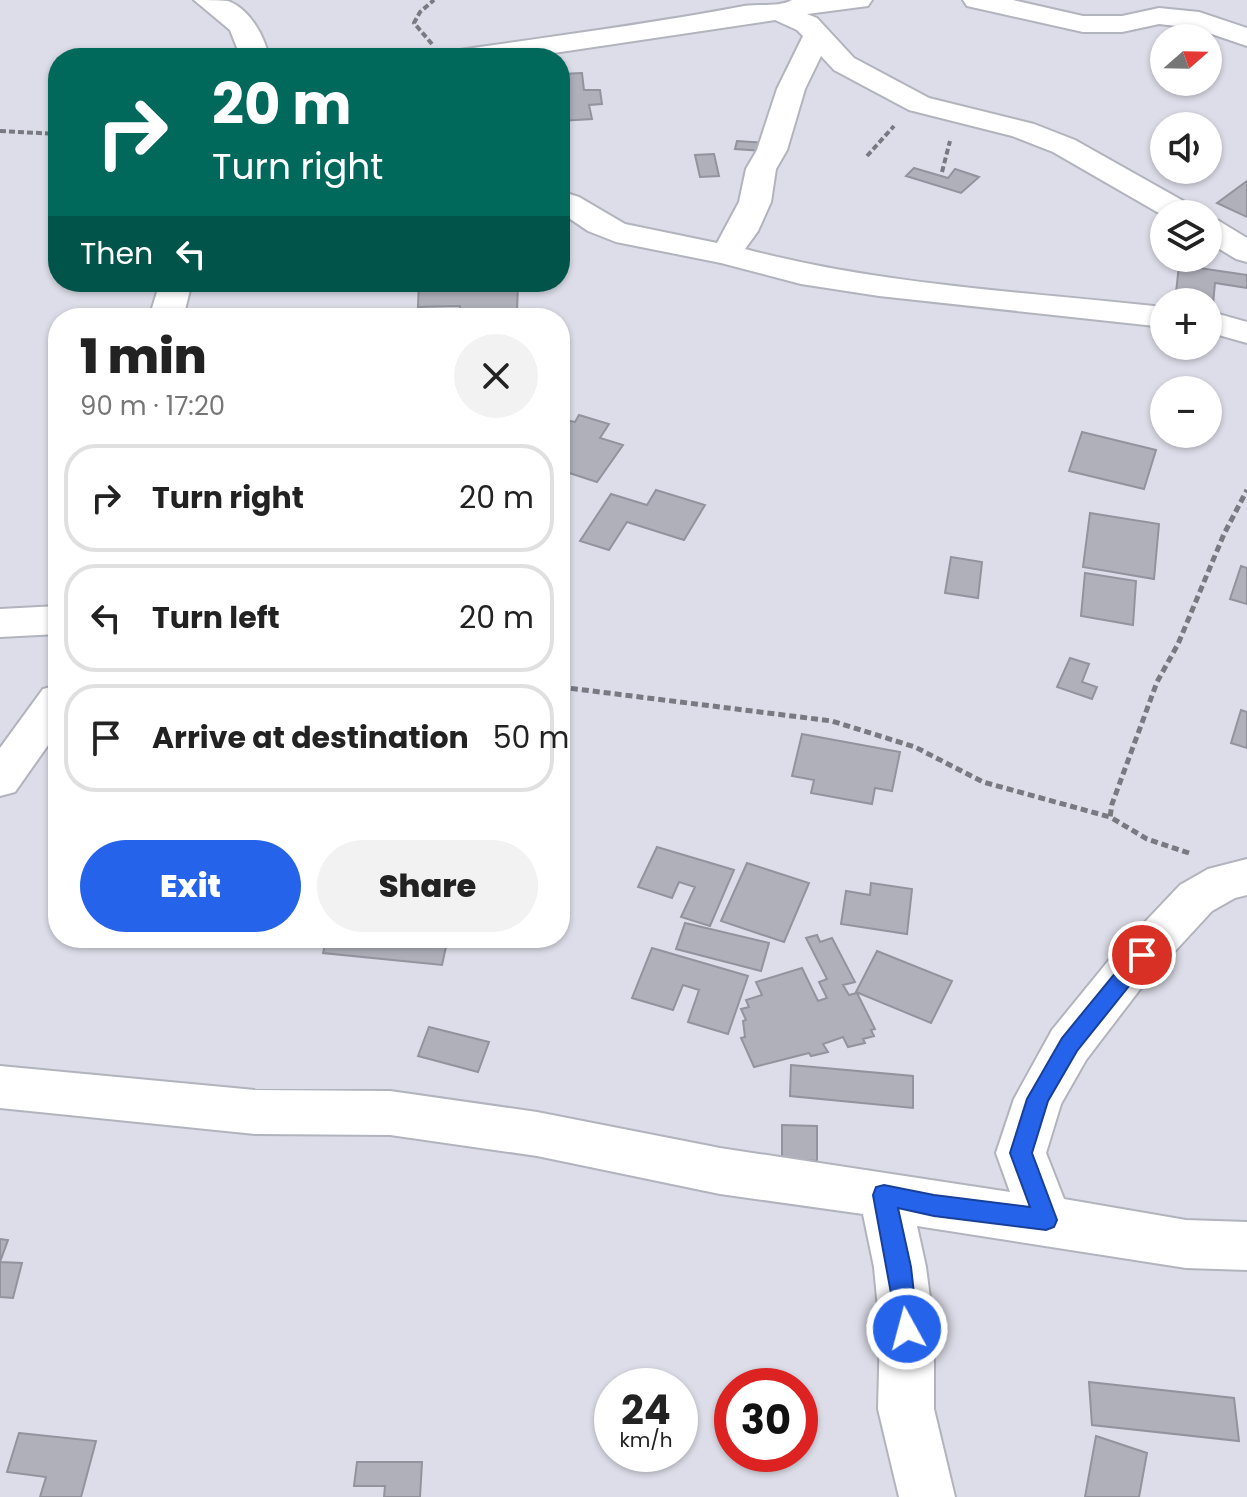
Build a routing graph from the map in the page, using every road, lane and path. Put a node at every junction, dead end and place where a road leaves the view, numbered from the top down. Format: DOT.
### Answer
graph roads {
  1 [pos="208,0"];
  2 [pos="434,0"];
  3 [pos="858,0"];
  4 [pos="977,0"];
  5 [pos="788,14"];
  6 [pos="817,36"];
  7 [pos="1247,38"];
  8 [pos="253,48"];
  9 [pos="449,48"];
  10 [pos="517,48"];
  11 [pos="0,131"];
  12 [pos="48,133"];
  13 [pos="1158,200"];
  14 [pos="570,204"];
  15 [pos="1222,237"];
  16 [pos="1247,252"];
  17 [pos="725,254"];
  18 [pos="1150,315"];
  19 [pos="1222,325"];
  20 [pos="1247,333"];
  21 [pos="1247,490"];
  22 [pos="48,621"];
  23 [pos="0,623"];
  24 [pos="570,688"];
  25 [pos="48,714"];
  26 [pos="0,780"];
  27 [pos="1110,817"];
  28 [pos="1201,857"];
  29 [pos="1247,877"];
  30 [pos="0,1087"];
  31 [pos="884,1195"];
  32 [pos="1046,1220"];
  33 [pos="1247,1246"];
  34 [pos="927,1497"];
  1 -- 8 [label="street"];
  2 -- 9 [label="path"];
  3 -- 5 [label="street"];
  4 -- 7 [label="street"];
  5 -- 6 [label="street"];
  5 -- 10 [label="street"];
  6 -- 13 [label="street"];
  6 -- 17 [label="street"];
  11 -- 12 [label="path"];
  14 -- 17 [label="street"];
  15 -- 16 [label="street"];
  17 -- 18 [label="street"];
  19 -- 20 [label="street"];
  21 -- 27 [label="path"];
  22 -- 23 [label="street"];
  24 -- 27 [label="path"];
  25 -- 26 [label="street"];
  27 -- 28 [label="path"];
  29 -- 32 [label="street"];
  30 -- 31 [label="street"];
  31 -- 32 [label="street"];
  31 -- 34 [label="street"];
  32 -- 33 [label="street"];
}
